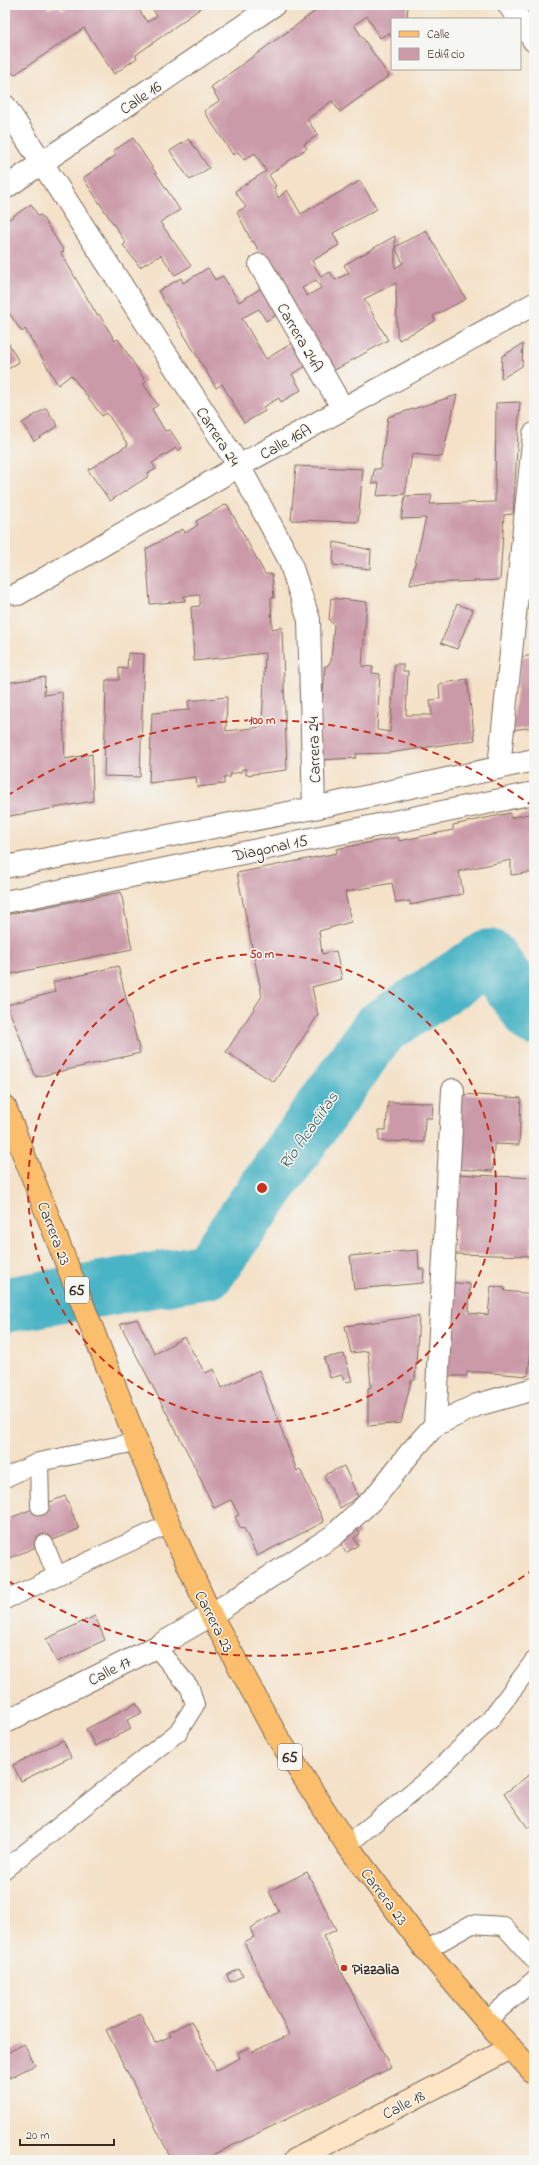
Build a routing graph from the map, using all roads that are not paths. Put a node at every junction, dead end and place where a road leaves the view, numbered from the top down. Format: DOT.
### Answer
graph roads {
  1 [pos="274,5"];
  2 [pos="509,5"];
  3 [pos="519,18"];
  4 [pos="521,22"];
  5 [pos="534,41"];
  6 [pos="5,106"];
  7 [pos="43,163"];
  8 [pos="5,188"];
  9 [pos="260,265"];
  10 [pos="534,304"];
  11 [pos="343,409"];
  12 [pos="534,434"];
  13 [pos="239,466"];
  14 [pos="18,594"];
  15 [pos="534,760"];
  16 [pos="499,767"];
  17 [pos="534,793"];
  18 [pos="314,808"];
  19 [pos="5,867"];
  20 [pos="5,902"];
  21 [pos="452,1090"];
  22 [pos="5,1106"];
  23 [pos="534,1389"];
  24 [pos="435,1425"];
  25 [pos="134,1435"];
  26 [pos="39,1462"];
  27 [pos="5,1478"];
  28 [pos="40,1506"];
  29 [pos="169,1524"];
  30 [pos="44,1544"];
  31 [pos="57,1576"];
  32 [pos="5,1600"];
  33 [pos="211,1616"];
  34 [pos="156,1647"];
  35 [pos="534,1661"];
  36 [pos="5,1722"];
  37 [pos="347,1845"];
  38 [pos="5,1869"];
  39 [pos="426,1950"];
  40 [pos="534,1960"];
  41 [pos="534,1980"];
  42 [pos="486,2020"];
  43 [pos="511,2048"];
  44 [pos="534,2073"];
  45 [pos="295,2160"];
  1 -- 7 [label="street, Calle 16"];
  2 -- 3 [label="street"];
  4 -- 5 [label="street"];
  6 -- 7 [label="street, Carrera 24"];
  7 -- 8 [label="street, Calle 16"];
  7 -- 13 [label="street, Carrera 24"];
  9 -- 11 [label="street, Carrera 24A"];
  10 -- 11 [label="street, Calle 16A"];
  11 -- 13 [label="street, Calle 16A"];
  12 -- 16 [label="street"];
  13 -- 14 [label="street, Calle 16A"];
  13 -- 18 [label="street, Carrera 24"];
  15 -- 16 [label="street, Diagonal 15"];
  16 -- 18 [label="street, Diagonal 15"];
  17 -- 20 [label="street, Diagonal 15"];
  18 -- 19 [label="street, Diagonal 15"];
  21 -- 24 [label="street"];
  22 -- 25 [label="main road, Carrera 23 / 65"];
  23 -- 24 [label="street"];
  24 -- 33 [label="street, Calle 17"];
  25 -- 26 [label="lane"];
  25 -- 29 [label="main road, Carrera 23 / 65"];
  26 -- 27 [label="lane"];
  26 -- 28 [label="lane"];
  29 -- 31 [label="lane"];
  29 -- 33 [label="main road, Carrera 23 / 65"];
  30 -- 31 [label="lane"];
  31 -- 32 [label="lane"];
  33 -- 34 [label="street, Calle 17"];
  33 -- 37 [label="main road, Carrera 23 / 65"];
  34 -- 36 [label="street, Calle 17"];
  34 -- 38 [label="lane"];
  35 -- 37 [label="lane"];
  37 -- 39 [label="main road, Carrera 23 / 65"];
  39 -- 40 [label="lane"];
  39 -- 42 [label="main road, Carrera 23 / 65"];
  41 -- 42 [label="lane"];
  42 -- 43 [label="main road, Carrera 23 / 65"];
  43 -- 44 [label="main road, Carrera 23 / 65"];
  43 -- 45 [label="street, Calle 18"];
}
